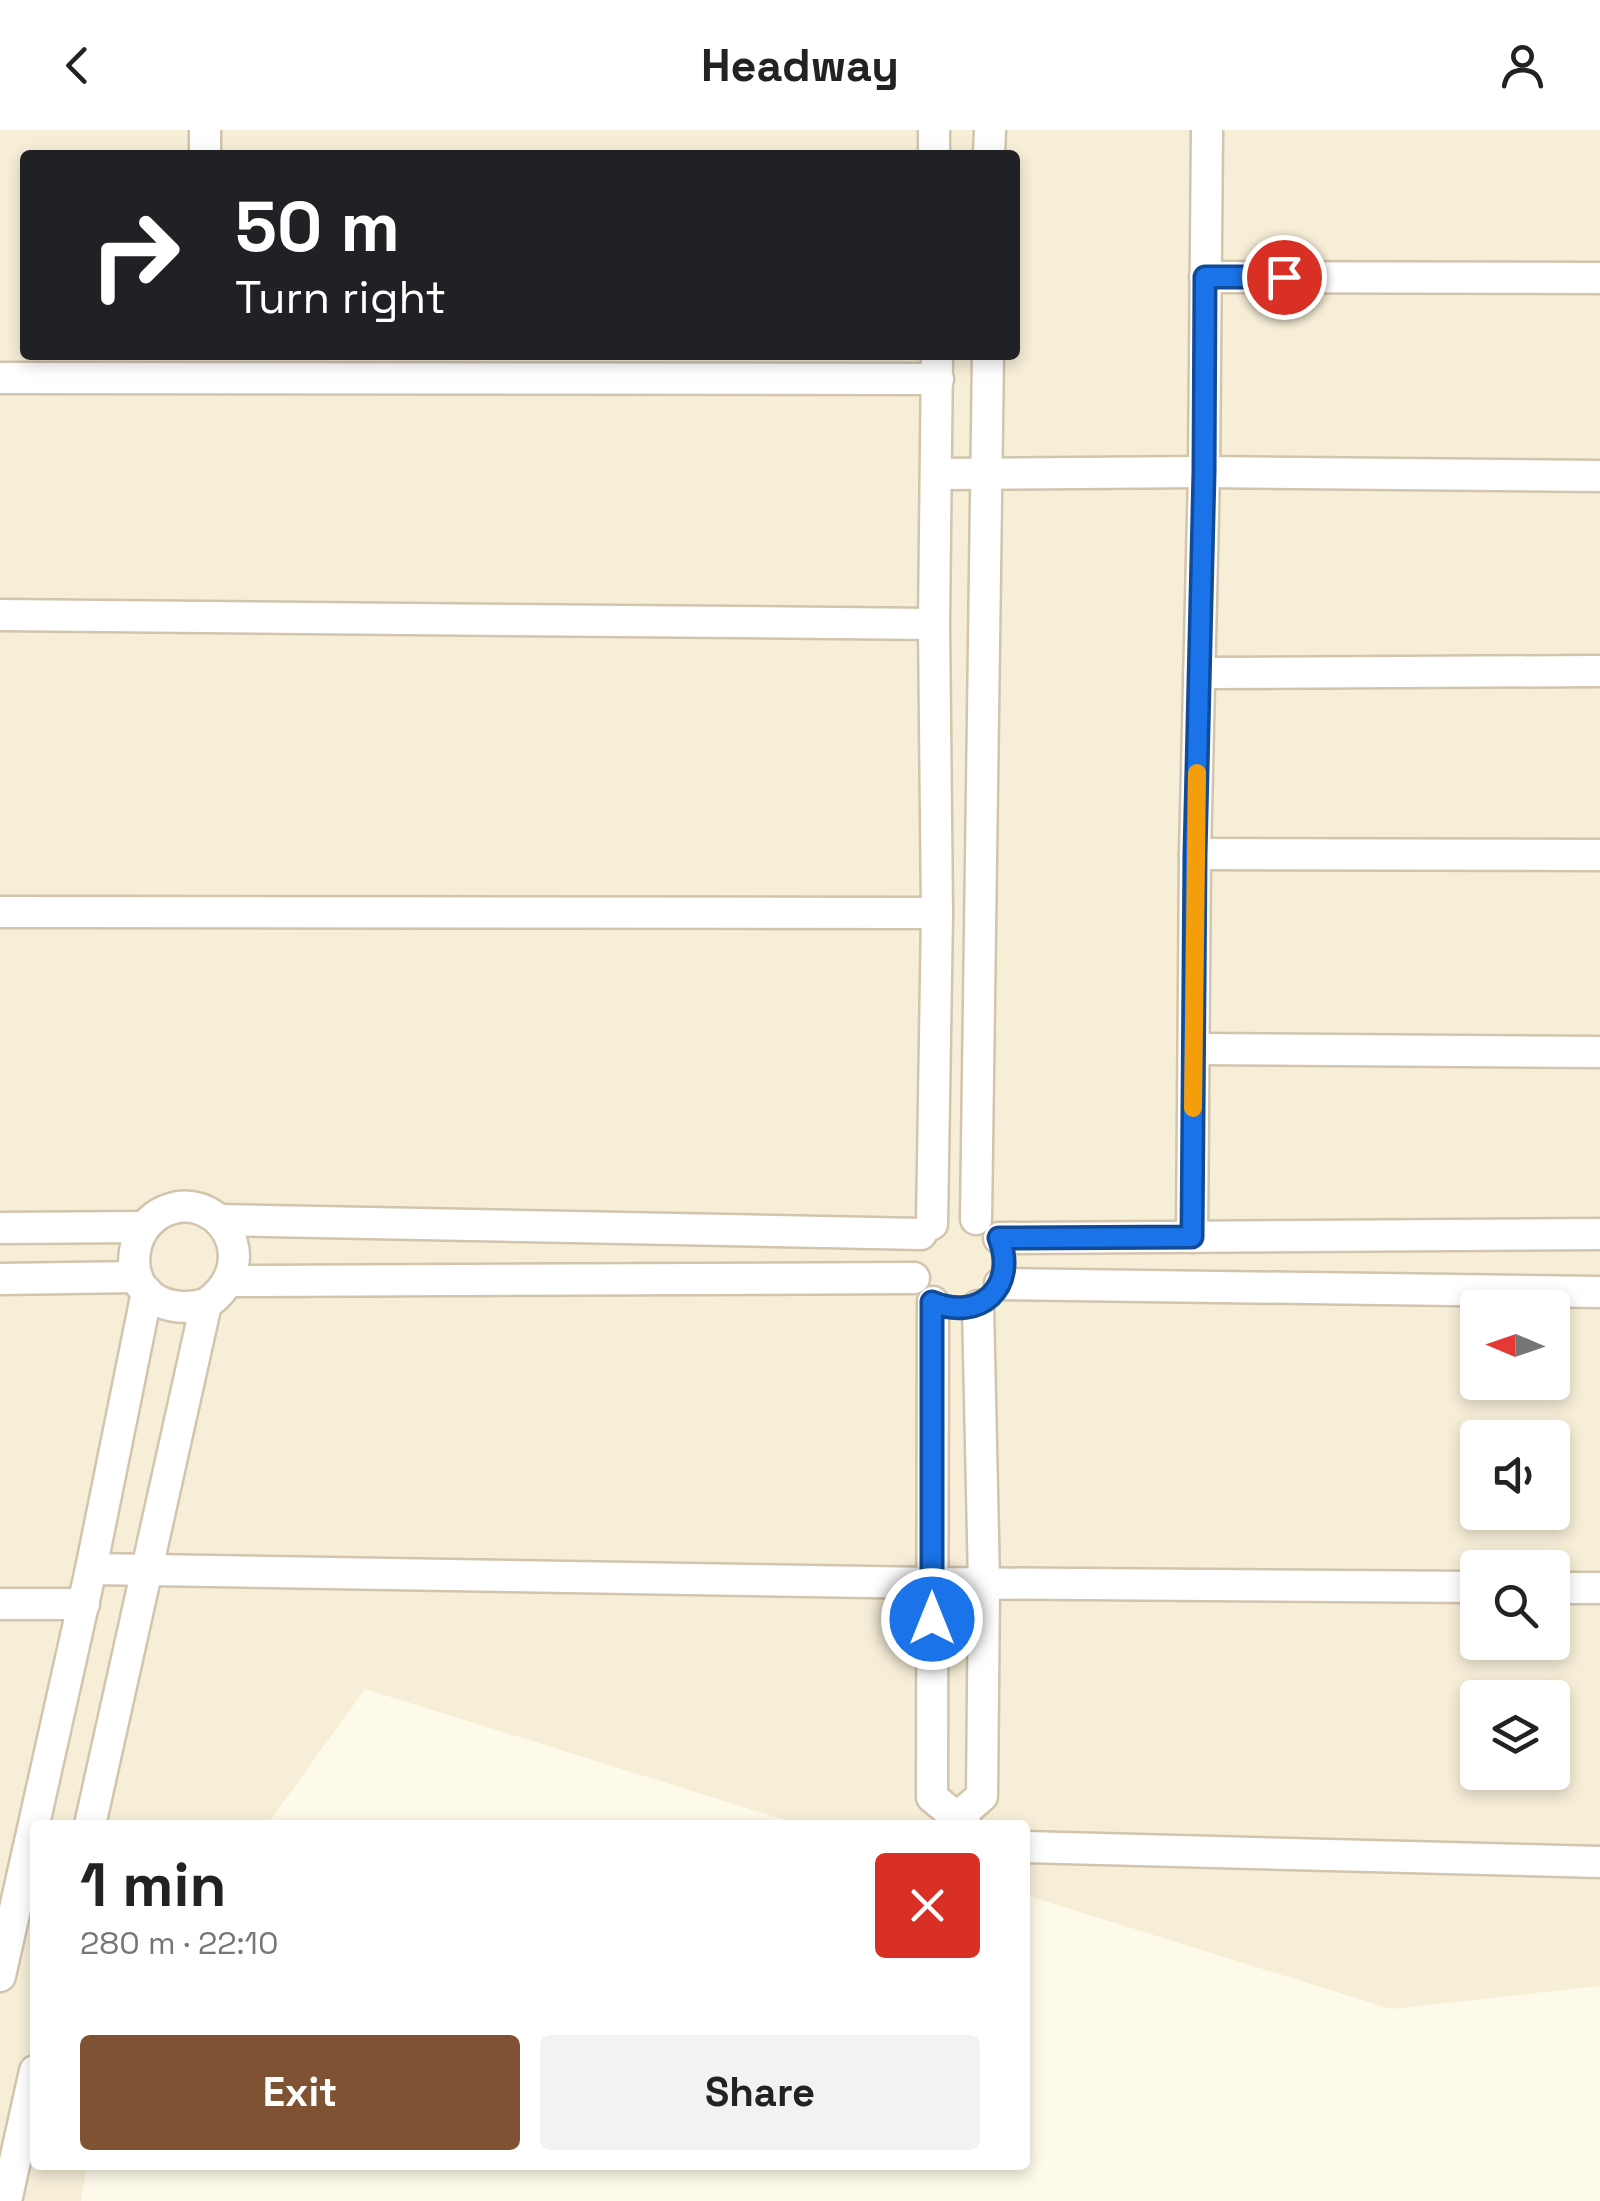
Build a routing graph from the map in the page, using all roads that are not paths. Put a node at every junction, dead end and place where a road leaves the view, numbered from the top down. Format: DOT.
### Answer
graph roads {
  1 [pos="1206,130"];
  2 [pos="1205,277"];
  3 [pos="1600,278"];
  4 [pos="988,360"];
  5 [pos="206,367"];
  6 [pos="938,367"];
  7 [pos="0,378"];
  8 [pos="1204,472"];
  9 [pos="936,474"];
  10 [pos="986,475"];
  11 [pos="1600,476"];
  12 [pos="0,615"];
  13 [pos="934,624"];
  14 [pos="1600,671"];
  15 [pos="1199,673"];
  16 [pos="1195,854"];
  17 [pos="1600,855"];
  18 [pos="0,912"];
  19 [pos="936,913"];
  20 [pos="1194,1049"];
  21 [pos="1600,1052"];
  22 [pos="219,1220"];
  23 [pos="0,1228"];
  24 [pos="144,1228"];
  25 [pos="927,1229"];
  26 [pos="988,1229"];
  27 [pos="1600,1234"];
  28 [pos="1192,1237"];
  29 [pos="0,1279"];
  30 [pos="230,1281"];
  31 [pos="142,1284"];
  32 [pos="923,1290"];
  33 [pos="1600,1292"];
  34 [pos="989,1295"];
  35 [pos="206,1304"];
  36 [pos="91,1569"];
  37 [pos="147,1570"];
  38 [pos="932,1583"];
  39 [pos="984,1583"];
  40 [pos="1460,1587"];
  41 [pos="1570,1588"];
  42 [pos="1600,1588"];
  43 [pos="0,1604"];
  44 [pos="84,1604"];
  45 [pos="91,1820"];
  46 [pos="961,1820"];
  47 [pos="963,1820"];
  48 [pos="1030,1847"];
  49 [pos="1600,1862"];
  50 [pos="10,1887"];
  51 [pos="0,1976"];
  52 [pos="30,2093"];
  53 [pos="6,2201"];
  1 -- 2 [label="street"];
  2 -- 3 [label="street"];
  2 -- 8 [label="street"];
  4 -- 10 [label="street"];
  5 -- 6 [label="street"];
  5 -- 7 [label="street"];
  6 -- 9 [label="street"];
  8 -- 10 [label="street"];
  8 -- 11 [label="street"];
  8 -- 15 [label="street"];
  9 -- 10 [label="street"];
  9 -- 13 [label="street"];
  10 -- 26 [label="street"];
  12 -- 13 [label="street"];
  13 -- 19 [label="street"];
  14 -- 15 [label="street"];
  15 -- 16 [label="street"];
  16 -- 17 [label="street"];
  16 -- 20 [label="street"];
  18 -- 19 [label="street"];
  19 -- 25 [label="street"];
  20 -- 21 [label="street"];
  20 -- 28 [label="street"];
  22 -- 24 [label="street"];
  22 -- 25 [label="street"];
  22 -- 30 [label="street"];
  23 -- 24 [label="street"];
  24 -- 31 [label="street"];
  25 -- 26 [label="street"];
  25 -- 32 [label="street"];
  26 -- 28 [label="street"];
  26 -- 34 [label="street"];
  27 -- 28 [label="street"];
  29 -- 31 [label="street"];
  30 -- 32 [label="street"];
  30 -- 35 [label="street"];
  31 -- 35 [label="street"];
  31 -- 36 [label="street"];
  32 -- 34 [label="street"];
  32 -- 38 [label="street"];
  33 -- 34 [label="street"];
  34 -- 39 [label="street"];
  35 -- 37 [label="street"];
  36 -- 37 [label="street"];
  36 -- 44 [label="street"];
  37 -- 38 [label="street"];
  37 -- 45 [label="street"];
  38 -- 39 [label="street"];
  38 -- 46 [label="street"];
  39 -- 40 [label="street"];
  39 -- 47 [label="street"];
  41 -- 42 [label="street"];
  43 -- 44 [label="street"];
  44 -- 50 [label="street"];
  48 -- 49 [label="street"];
  50 -- 51 [label="street"];
  52 -- 53 [label="street"];
}
